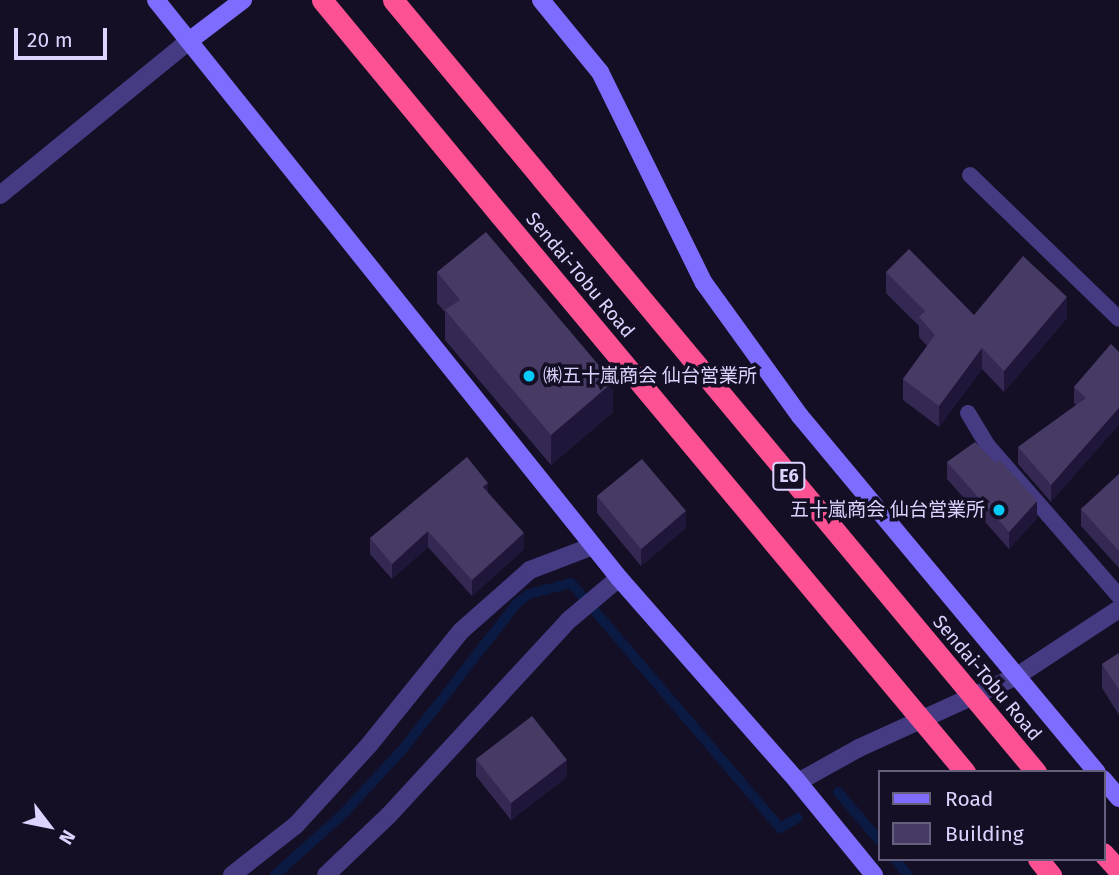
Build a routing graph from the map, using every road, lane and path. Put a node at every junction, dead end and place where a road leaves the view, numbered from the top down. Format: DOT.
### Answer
graph roads {
  1 [pos="156,0"];
  2 [pos="243,0"];
  3 [pos="322,0"];
  4 [pos="393,0"];
  5 [pos="541,0"];
  6 [pos="189,41"];
  7 [pos="970,175"];
  8 [pos="0,195"];
  9 [pos="1119,319"];
  10 [pos="968,413"];
  11 [pos="593,545"];
  12 [pos="615,582"];
  13 [pos="1119,596"];
  14 [pos="1119,609"];
  15 [pos="1017,676"];
  16 [pos="963,770"];
  17 [pos="1034,770"];
  18 [pos="1095,770"];
  19 [pos="1105,781"];
  20 [pos="797,782"];
  21 [pos="1119,798"];
  22 [pos="1105,855"];
  23 [pos="1040,861"];
  24 [pos="1119,872"];
  25 [pos="232,875"];
  26 [pos="326,875"];
  27 [pos="874,875"];
  28 [pos="1051,875"];
  1 -- 6 [label="street"];
  2 -- 6 [label="street"];
  3 -- 16 [label="highway, Sendai-Tobu Road, bridge"];
  4 -- 17 [label="highway, Sendai-Tobu Road / E6, bridge"];
  5 -- 15 [label="street"];
  6 -- 8 [label="street"];
  6 -- 11 [label="street"];
  7 -- 9 [label="lane"];
  10 -- 13 [label="lane"];
  11 -- 12 [label="street"];
  11 -- 25 [label="street"];
  12 -- 20 [label="street"];
  12 -- 26 [label="street"];
  14 -- 15 [label="street"];
  15 -- 18 [label="street"];
  15 -- 20 [label="street"];
  19 -- 21 [label="street"];
  20 -- 27 [label="street"];
  22 -- 24 [label="highway"];
  23 -- 28 [label="highway"];
}
